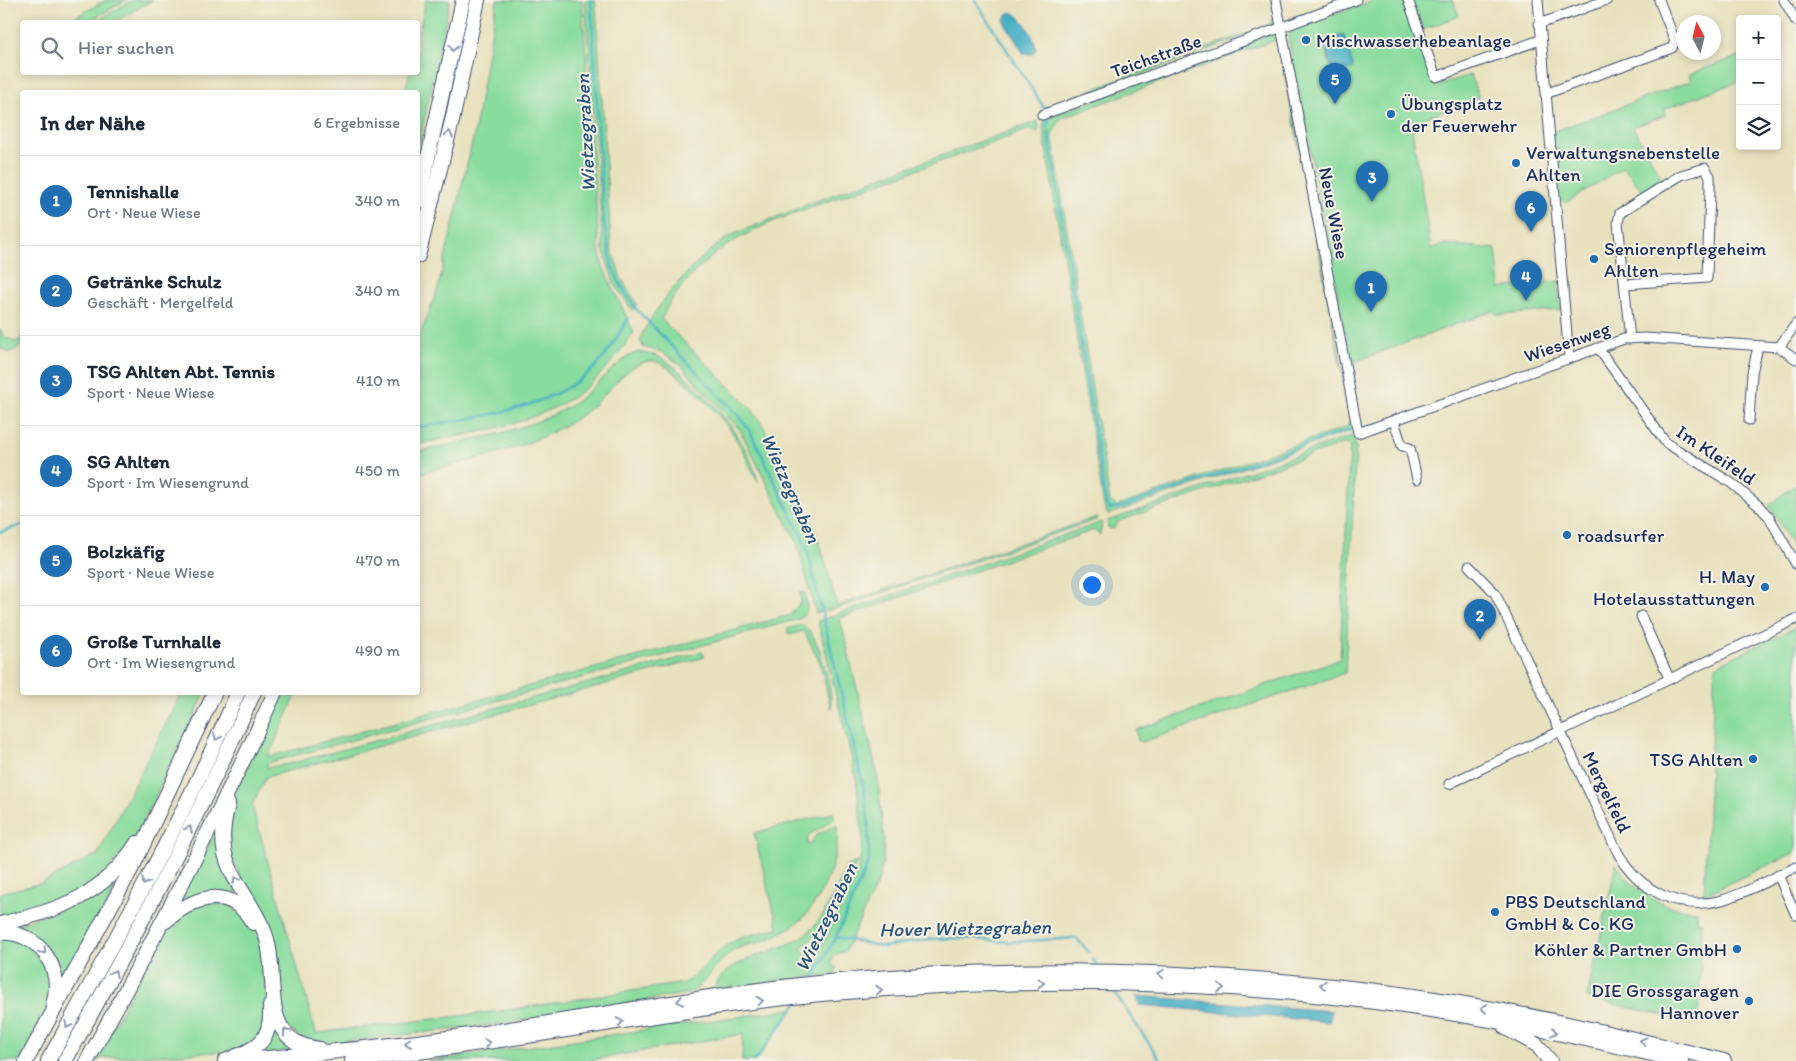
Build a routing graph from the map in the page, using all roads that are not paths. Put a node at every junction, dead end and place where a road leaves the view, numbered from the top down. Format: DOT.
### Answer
graph roads {
  1 [pos="463,0"];
  2 [pos="478,0"];
  3 [pos="1276,0"];
  4 [pos="1356,0"];
  5 [pos="1408,0"];
  6 [pos="1538,0"];
  7 [pos="1607,0"];
  8 [pos="1659,0"];
  9 [pos="1784,0"];
  10 [pos="1796,21"];
  11 [pos="1539,24"];
  12 [pos="1281,27"];
  13 [pos="1540,40"];
  14 [pos="1545,94"];
  15 [pos="1042,115"];
  16 [pos="420,193"];
  17 [pos="420,248"];
  18 [pos="1625,284"];
  19 [pos="1796,324"];
  20 [pos="1630,338"];
  21 [pos="1758,346"];
  22 [pos="1778,347"];
  23 [pos="1598,348"];
  24 [pos="1570,358"];
  25 [pos="1796,359"];
  26 [pos="1749,420"];
  27 [pos="1394,421"];
  28 [pos="1358,433"];
  29 [pos="1418,479"];
  30 [pos="1796,564"];
  31 [pos="1470,566"];
  32 [pos="1641,616"];
  33 [pos="1796,619"];
  34 [pos="1670,678"];
  35 [pos="214,695"];
  36 [pos="237,695"];
  37 [pos="253,695"];
  38 [pos="274,695"];
  39 [pos="1559,731"];
  40 [pos="233,784"];
  41 [pos="1449,784"];
  42 [pos="160,807"];
  43 [pos="1796,867"];
  44 [pos="1778,875"];
  45 [pos="1796,915"];
  46 [pos="0,924"];
  47 [pos="160,927"];
  48 [pos="0,933"];
  49 [pos="831,987"];
  50 [pos="1489,1020"];
  51 [pos="44,1028"];
  52 [pos="347,1056"];
  53 [pos="26,1061"];
  54 [pos="48,1061"];
  55 [pos="65,1061"];
  56 [pos="87,1061"];
  57 [pos="225,1061"];
  58 [pos="238,1061"];
  59 [pos="1550,1061"];
  60 [pos="1681,1061"];
  61 [pos="1724,1061"];
  1 -- 16 [label="highway, one-way"];
  17 -- 2 [label="highway, one-way"];
  3 -- 12 [label="street, Neue Wiese"];
  4 -- 12 [label="street, Teichstraße"];
  5 -- 13 [label="street"];
  6 -- 11 [label="street"];
  7 -- 11 [label="street"];
  8 -- 14 [label="street"];
  9 -- 10 [label="street"];
  11 -- 13 [label="street"];
  12 -- 15 [label="street, Teichstraße"];
  12 -- 28 [label="street, Neue Wiese"];
  13 -- 14 [label="street"];
  14 -- 24 [label="street"];
  18 -- 18 [label="street"];
  18 -- 20 [label="street"];
  19 -- 22 [label="street"];
  20 -- 21 [label="street, Wiesenweg"];
  20 -- 23 [label="street, Wiesenweg"];
  21 -- 22 [label="street, Wiesenweg"];
  21 -- 26 [label="street"];
  22 -- 25 [label="street"];
  23 -- 24 [label="street, Wiesenweg"];
  23 -- 30 [label="street, Im Kleifeld"];
  24 -- 27 [label="street, Wiesenweg"];
  27 -- 28 [label="street, Wiesenweg"];
  27 -- 29 [label="street"];
  31 -- 39 [label="street, Mergelfeld"];
  32 -- 34 [label="street"];
  33 -- 34 [label="street"];
  34 -- 39 [label="street"];
  35 -- 42 [label="highway"];
  36 -- 54 [label="highway, one-way"];
  55 -- 37 [label="highway, one-way"];
  38 -- 40 [label="highway"];
  39 -- 41 [label="street"];
  39 -- 44 [label="street, Mergelfeld"];
  40 -- 47 [label="highway"];
  52 -- 40 [label="highway, one-way"];
  42 -- 46 [label="highway"];
  42 -- 51 [label="highway"];
  43 -- 44 [label="street, Mergelfeld"];
  44 -- 45 [label="street"];
  47 -- 56 [label="highway"];
  47 -- 57 [label="highway"];
  48 -- 51 [label="highway, one-way"];
  49 -- 50 [label="highway, one-way"];
  49 -- 52 [label="highway"];
  61 -- 49 [label="highway, one-way"];
  50 -- 59 [label="highway"];
  50 -- 60 [label="highway, one-way"];
  51 -- 53 [label="highway"];
  52 -- 58 [label="highway"];
}
